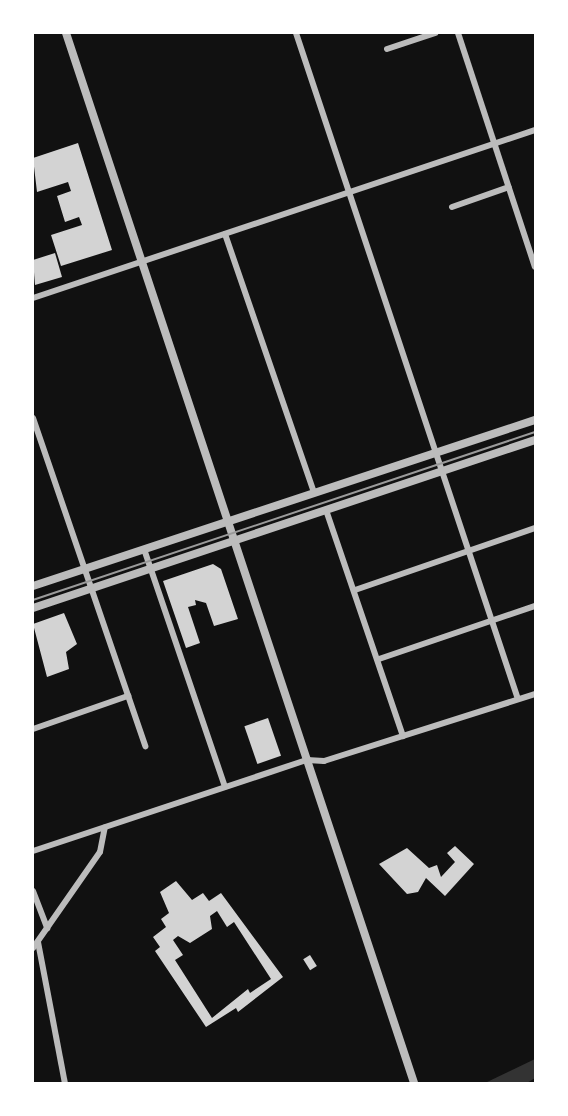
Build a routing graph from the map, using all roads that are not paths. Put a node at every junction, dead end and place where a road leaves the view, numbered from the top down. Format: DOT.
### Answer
graph roads {
  1 [pos="66,33"];
  2 [pos="296,33"];
  3 [pos="435,33"];
  4 [pos="458,33"];
  5 [pos="387,49"];
  6 [pos="535,130"];
  7 [pos="495,143"];
  8 [pos="509,187"];
  9 [pos="349,192"];
  10 [pos="452,207"];
  11 [pos="225,234"];
  12 [pos="141,262"];
  13 [pos="535,267"];
  14 [pos="33,298"];
  15 [pos="33,418"];
  16 [pos="535,420"];
  17 [pos="535,440"];
  18 [pos="436,453"];
  19 [pos="442,471"];
  20 [pos="314,492"];
  21 [pos="326,510"];
  22 [pos="230,521"];
  23 [pos="535,528"];
  24 [pos="237,540"];
  25 [pos="144,549"];
  26 [pos="468,551"];
  27 [pos="83,569"];
  28 [pos="151,569"];
  29 [pos="33,586"];
  30 [pos="90,589"];
  31 [pos="355,590"];
  32 [pos="535,606"];
  33 [pos="33,608"];
  34 [pos="491,620"];
  35 [pos="379,659"];
  36 [pos="535,694"];
  37 [pos="128,696"];
  38 [pos="518,699"];
  39 [pos="33,729"];
  40 [pos="403,736"];
  41 [pos="145,746"];
  42 [pos="307,760"];
  43 [pos="225,787"];
  44 [pos="105,827"];
  45 [pos="33,851"];
  46 [pos="33,891"];
  47 [pos="47,928"];
  48 [pos="38,942"];
  49 [pos="33,948"];
  50 [pos="65,1083"];
  51 [pos="414,1083"];
  1 -- 12 [label="street"];
  2 -- 9 [label="street"];
  3 -- 5 [label="street"];
  4 -- 7 [label="street"];
  6 -- 7 [label="street"];
  7 -- 8 [label="street"];
  7 -- 9 [label="street"];
  8 -- 10 [label="street"];
  8 -- 13 [label="street"];
  9 -- 11 [label="street"];
  9 -- 18 [label="street"];
  11 -- 12 [label="street"];
  11 -- 20 [label="street"];
  12 -- 14 [label="street"];
  12 -- 22 [label="street"];
  15 -- 27 [label="street"];
  16 -- 18 [label="street"];
  17 -- 19 [label="street"];
  18 -- 19 [label="street"];
  18 -- 20 [label="street"];
  19 -- 21 [label="street"];
  19 -- 26 [label="street"];
  20 -- 22 [label="street"];
  21 -- 24 [label="street"];
  21 -- 31 [label="street"];
  22 -- 24 [label="street"];
  22 -- 25 [label="street"];
  23 -- 26 [label="street"];
  24 -- 28 [label="street"];
  24 -- 42 [label="street"];
  25 -- 27 [label="street"];
  25 -- 28 [label="street"];
  26 -- 31 [label="street"];
  26 -- 34 [label="street"];
  27 -- 29 [label="street"];
  27 -- 30 [label="street"];
  28 -- 30 [label="street"];
  28 -- 43 [label="street"];
  30 -- 33 [label="street"];
  30 -- 37 [label="street"];
  31 -- 35 [label="street"];
  32 -- 34 [label="street"];
  34 -- 35 [label="street"];
  34 -- 38 [label="street"];
  35 -- 40 [label="street"];
  36 -- 38 [label="street"];
  37 -- 39 [label="street"];
  37 -- 41 [label="street"];
  38 -- 40 [label="street"];
  40 -- 42 [label="street"];
  42 -- 43 [label="street"];
  42 -- 51 [label="street"];
  43 -- 44 [label="street"];
  44 -- 45 [label="street"];
  44 -- 47 [label="street"];
  46 -- 47 [label="street"];
  47 -- 48 [label="street"];
  48 -- 49 [label="street"];
  48 -- 50 [label="street"];
}
